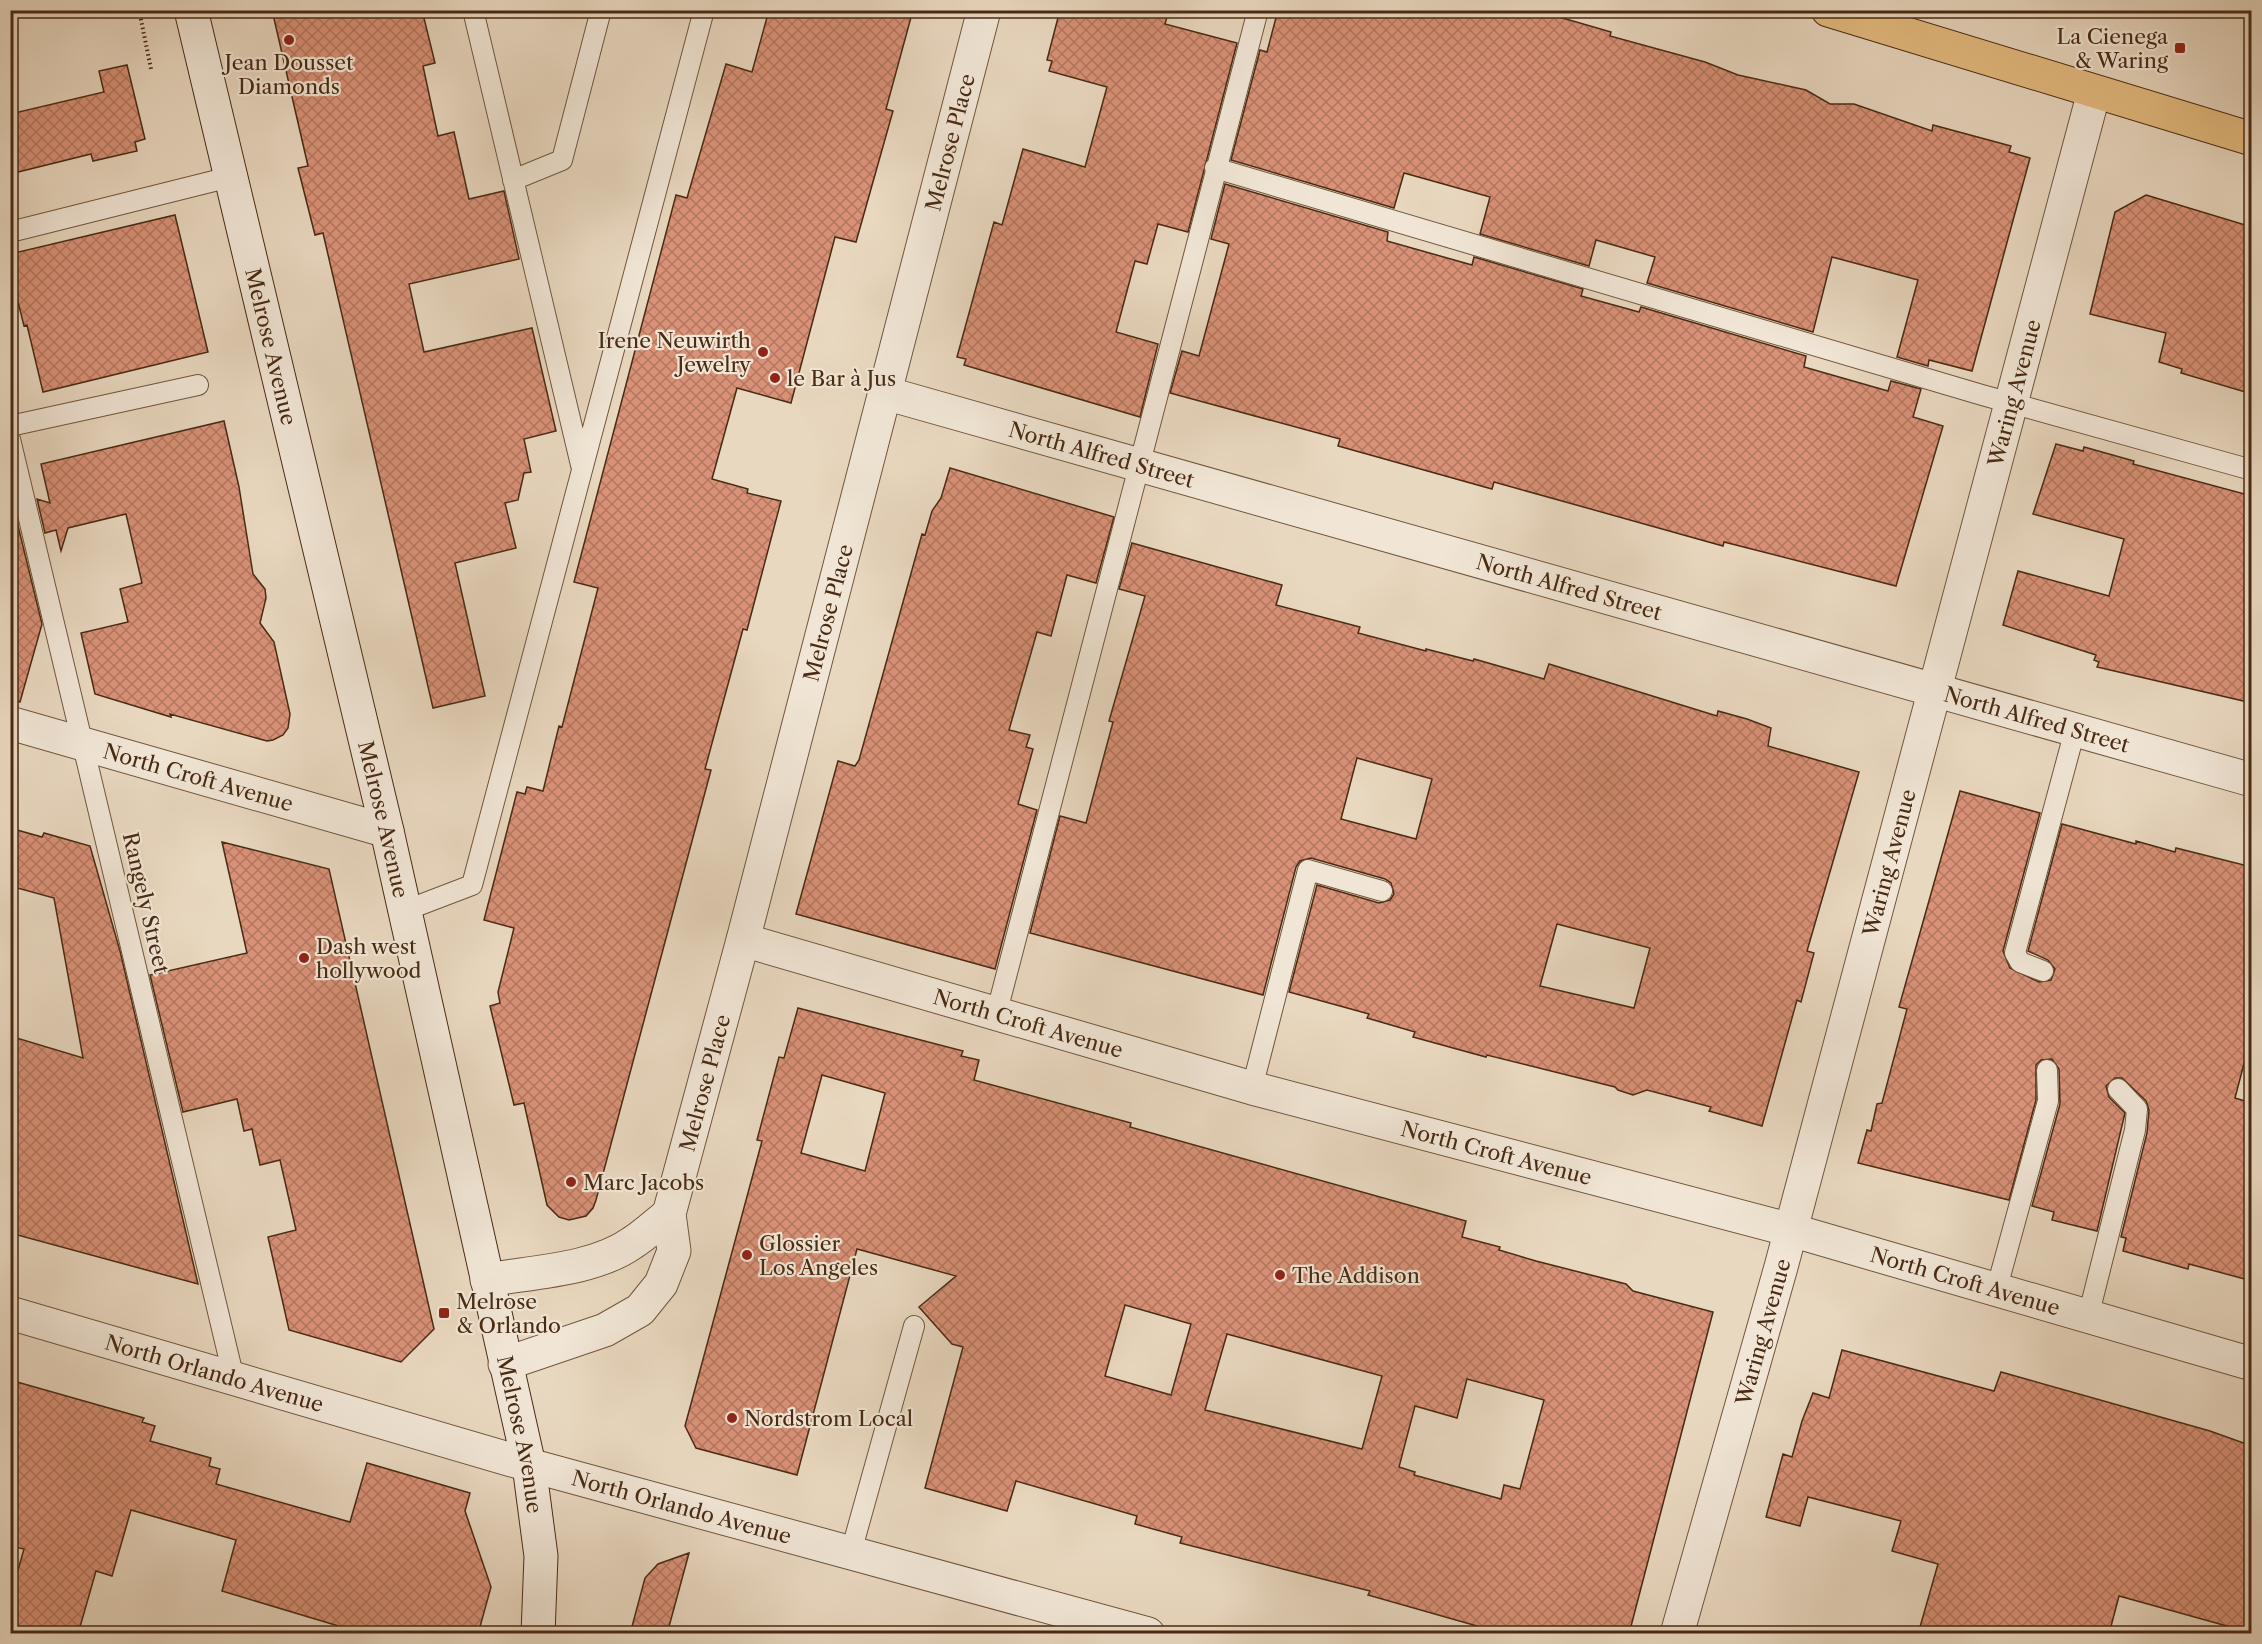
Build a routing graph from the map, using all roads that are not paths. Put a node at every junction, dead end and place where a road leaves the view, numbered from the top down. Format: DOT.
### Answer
graph roads {
  1 [pos="191,10"];
  2 [pos="473,10"];
  3 [pos="601,10"];
  4 [pos="704,10"];
  5 [pos="984,10"];
  6 [pos="1258,10"];
  7 [pos="1828,10"];
  8 [pos="2094,92"];
  9 [pos="2252,139"];
  10 [pos="1215,168"];
  11 [pos="230,177"];
  12 [pos="513,180"];
  13 [pos="10,232"];
  14 [pos="198,385"];
  15 [pos="885,393"];
  16 [pos="2010,403"];
  17 [pos="10,426"];
  18 [pos="10,439"];
  19 [pos="1140,467"];
  20 [pos="582,468"];
  21 [pos="2252,470"];
  22 [pos="1935,690"];
  23 [pos="10,723"];
  24 [pos="2075,730"];
  25 [pos="84,744"];
  26 [pos="2252,780"];
  27 [pos="387,831"];
  28 [pos="1382,891"];
  29 [pos="404,911"];
  30 [pos="743,940"];
  31 [pos="2043,971"];
  32 [pos="996,1015"];
  33 [pos="2047,1070"];
  34 [pos="1252,1088"];
  35 [pos="2118,1089"];
  36 [pos="669,1214"];
  37 [pos="1791,1230"];
  38 [pos="487,1280"];
  39 [pos="1996,1291"];
  40 [pos="10,1313"];
  41 [pos="2088,1317"];
  42 [pos="914,1326"];
  43 [pos="506,1364"];
  44 [pos="2252,1364"];
  45 [pos="234,1379"];
  46 [pos="529,1465"];
  47 [pos="851,1552"];
  48 [pos="538,1634"];
  49 [pos="1148,1634"];
  50 [pos="1677,1634"];
  1 -- 11 [label="street, Melrose Avenue"];
  2 -- 12 [label="lane"];
  3 -- 12 [label="lane"];
  4 -- 20 [label="lane"];
  5 -- 15 [label="street, Melrose Place"];
  6 -- 10 [label="lane"];
  7 -- 8 [label="main road"];
  8 -- 9 [label="main road"];
  8 -- 16 [label="street, Waring Avenue"];
  10 -- 16 [label="lane"];
  10 -- 19 [label="lane"];
  11 -- 13 [label="lane"];
  11 -- 27 [label="street, Melrose Avenue"];
  12 -- 20 [label="lane"];
  14 -- 17 [label="lane"];
  15 -- 19 [label="street, North Alfred Street"];
  15 -- 30 [label="street, Melrose Place"];
  16 -- 21 [label="lane"];
  16 -- 22 [label="street, Waring Avenue"];
  18 -- 25 [label="lane, Rangely Street"];
  19 -- 22 [label="street, North Alfred Street"];
  19 -- 32 [label="lane"];
  20 -- 29 [label="lane"];
  22 -- 24 [label="street, North Alfred Street"];
  22 -- 37 [label="street, Waring Avenue"];
  23 -- 25 [label="street, North Croft Avenue"];
  24 -- 26 [label="street, North Alfred Street"];
  24 -- 31 [label="lane"];
  25 -- 27 [label="street, North Croft Avenue"];
  25 -- 45 [label="lane, Rangely Street"];
  27 -- 29 [label="street, Melrose Avenue"];
  28 -- 34 [label="lane"];
  29 -- 38 [label="street, Melrose Avenue"];
  30 -- 32 [label="street, North Croft Avenue"];
  30 -- 36 [label="street, Melrose Place"];
  32 -- 34 [label="street, North Croft Avenue"];
  33 -- 39 [label="lane"];
  34 -- 37 [label="street, North Croft Avenue"];
  35 -- 41 [label="lane"];
  36 -- 38 [label="street"];
  36 -- 43 [label="street, Melrose Place"];
  37 -- 39 [label="street, North Croft Avenue"];
  37 -- 50 [label="street, Waring Avenue"];
  38 -- 43 [label="street, Melrose Avenue"];
  39 -- 41 [label="street, North Croft Avenue"];
  40 -- 45 [label="street, North Orlando Avenue"];
  41 -- 44 [label="street, North Croft Avenue"];
  42 -- 47 [label="lane"];
  43 -- 46 [label="street, Melrose Avenue"];
  45 -- 46 [label="street, North Orlando Avenue"];
  46 -- 47 [label="street, North Orlando Avenue"];
  46 -- 48 [label="street, Melrose Avenue"];
  47 -- 49 [label="street, North Orlando Avenue"];
}
